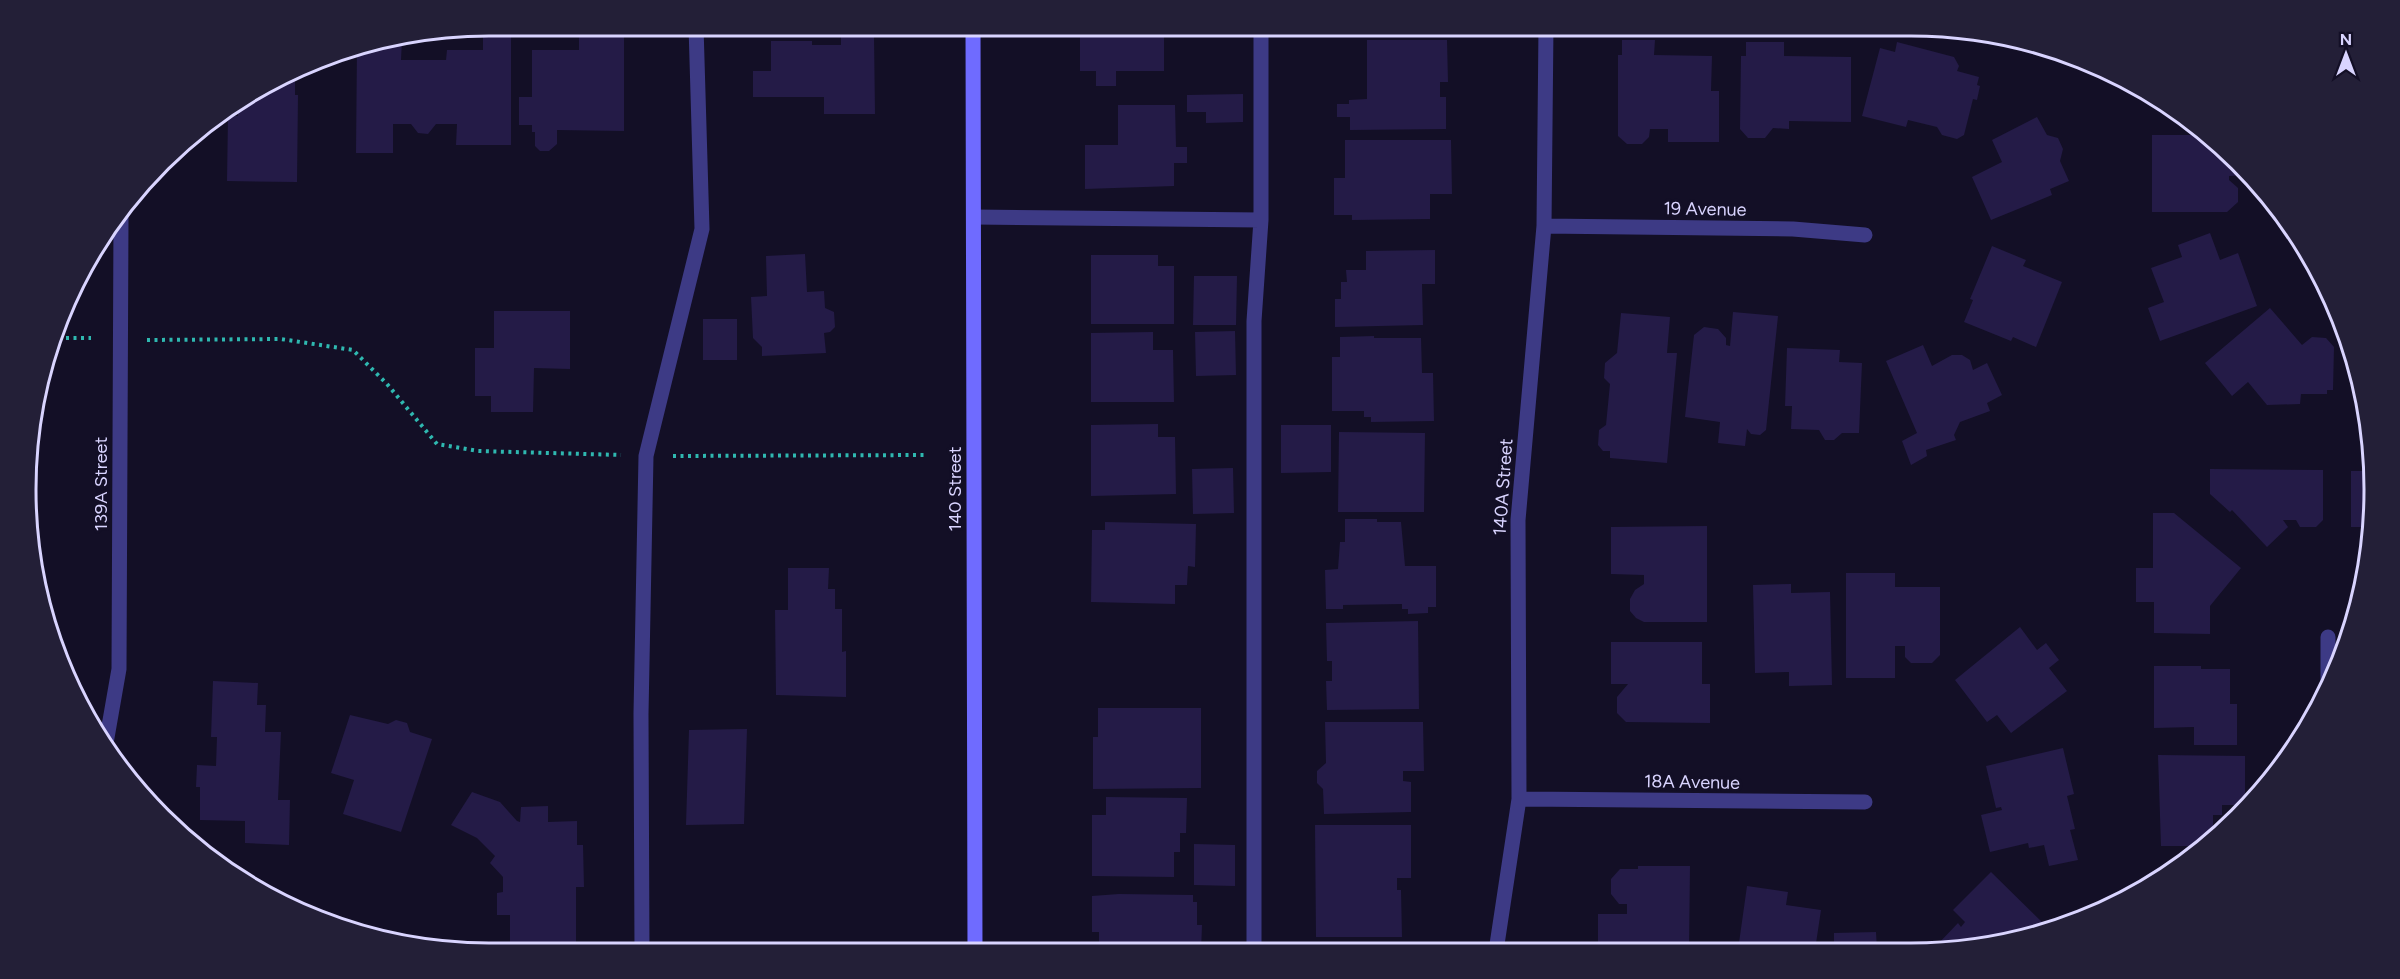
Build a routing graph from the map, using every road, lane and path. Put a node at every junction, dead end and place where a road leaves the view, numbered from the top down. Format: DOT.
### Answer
graph roads {
  1 [pos="696,36"];
  2 [pos="973,36"];
  3 [pos="1261,36"];
  4 [pos="1546,36"];
  5 [pos="974,217"];
  6 [pos="1261,220"];
  7 [pos="121,226"];
  8 [pos="1544,226"];
  9 [pos="1865,235"];
  10 [pos="62,338"];
  11 [pos="91,338"];
  12 [pos="146,340"];
  13 [pos="928,455"];
  14 [pos="646,456"];
  15 [pos="2328,637"];
  16 [pos="2328,665"];
  17 [pos="108,734"];
  18 [pos="1519,799"];
  19 [pos="1865,802"];
  20 [pos="642,943"];
  21 [pos="975,943"];
  22 [pos="1254,943"];
  23 [pos="1497,943"];
  1 -- 14 [label="street"];
  2 -- 5 [label="main road, 140 Street"];
  3 -- 6 [label="street"];
  4 -- 8 [label="street, 140A Street"];
  5 -- 6 [label="street"];
  5 -- 21 [label="main road, 140 Street"];
  6 -- 22 [label="street"];
  7 -- 17 [label="street, 139A Street"];
  8 -- 9 [label="street, 19 Avenue"];
  8 -- 18 [label="street, 140A Street"];
  10 -- 11 [label="path"];
  12 -- 14 [label="path"];
  13 -- 14 [label="path"];
  14 -- 20 [label="street"];
  15 -- 16 [label="street"];
  18 -- 19 [label="street, 18A Avenue"];
  18 -- 23 [label="street, 140A Street"];
}
